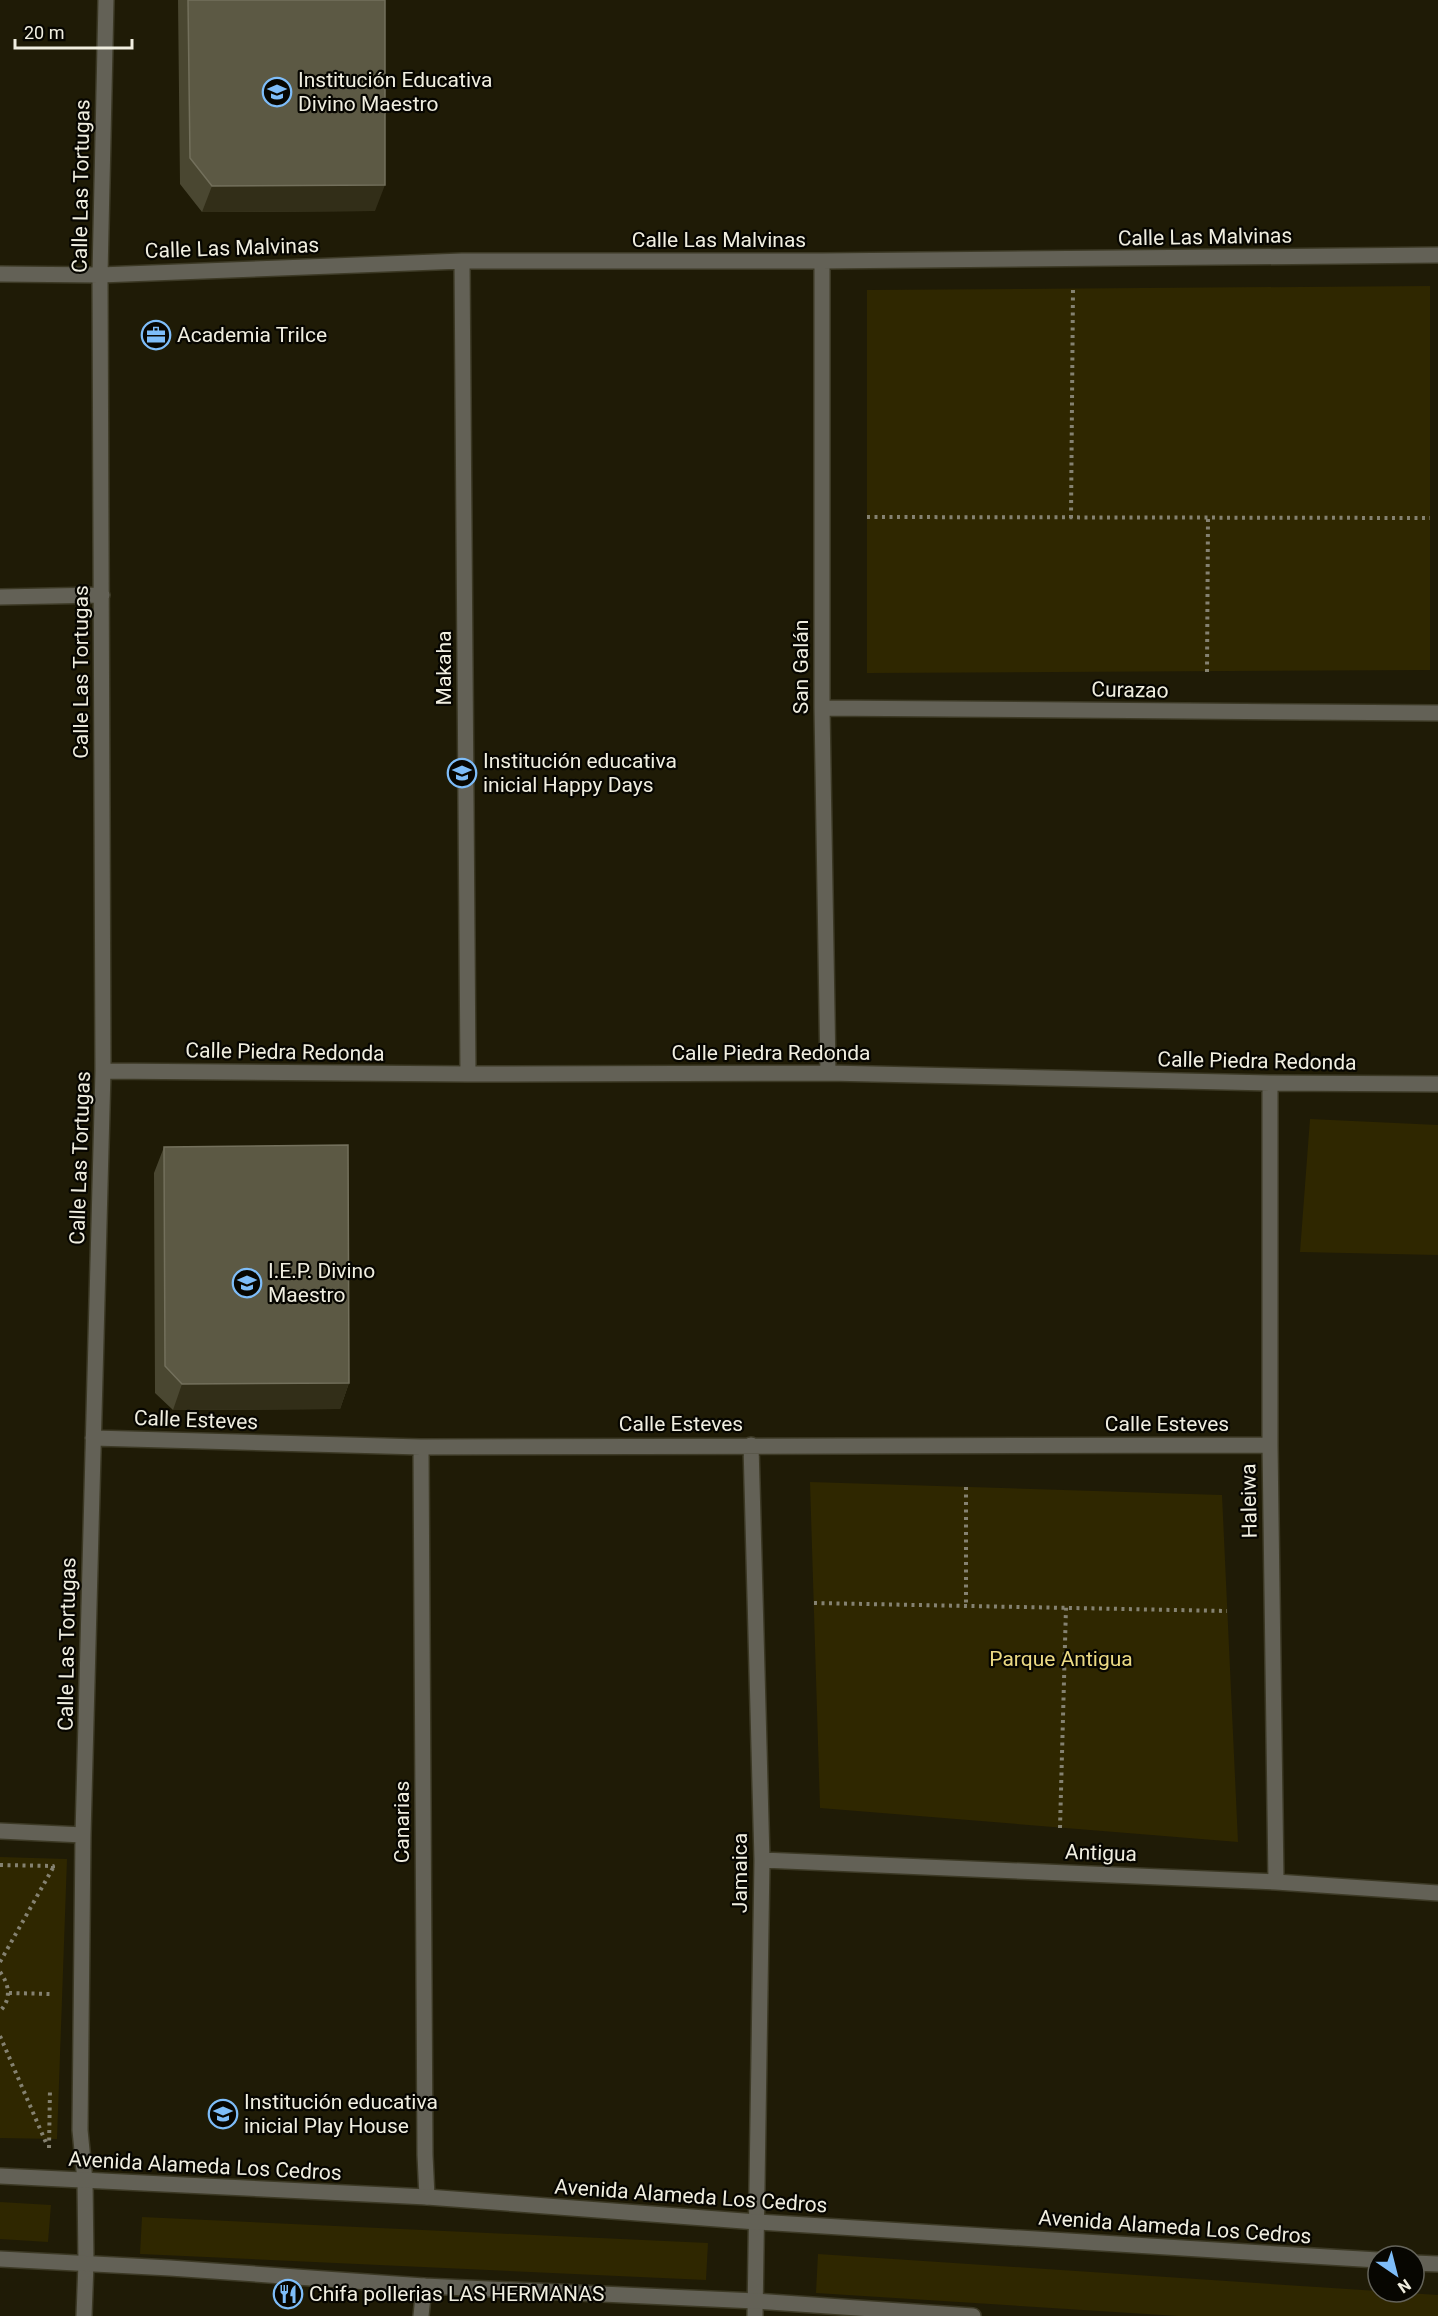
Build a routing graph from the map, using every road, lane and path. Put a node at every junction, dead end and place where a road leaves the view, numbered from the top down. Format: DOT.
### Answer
graph roads {
  1 [pos="106,0"];
  2 [pos="1438,255"];
  3 [pos="462,261"];
  4 [pos="822,261"];
  5 [pos="0,274"];
  6 [pos="100,274"];
  7 [pos="1073,288"];
  8 [pos="867,517"];
  9 [pos="1071,518"];
  10 [pos="1208,518"];
  11 [pos="1430,518"];
  12 [pos="102,595"];
  13 [pos="0,597"];
  14 [pos="1207,672"];
  15 [pos="822,708"];
  16 [pos="1438,713"];
  17 [pos="103,1071"];
  18 [pos="828,1072"];
  19 [pos="468,1074"];
  20 [pos="1270,1083"];
  21 [pos="1438,1084"];
  22 [pos="93,1438"];
  23 [pos="752,1445"];
  24 [pos="1270,1445"];
  25 [pos="421,1447"];
  26 [pos="966,1487"];
  27 [pos="814,1603"];
  28 [pos="966,1606"];
  29 [pos="1066,1608"];
  30 [pos="1227,1611"];
  31 [pos="1060,1828"];
  32 [pos="0,1831"];
  33 [pos="83,1835"];
  34 [pos="762,1860"];
  35 [pos="0,1865"];
  36 [pos="53,1866"];
  37 [pos="53,1878"];
  38 [pos="1276,1882"];
  39 [pos="1438,1893"];
  40 [pos="0,1962"];
  41 [pos="0,1972"];
  42 [pos="51,1982"];
  43 [pos="9,1993"];
  44 [pos="51,1994"];
  45 [pos="51,2006"];
  46 [pos="0,2011"];
  47 [pos="0,2036"];
  48 [pos="50,2077"];
  49 [pos="0,2176"];
  50 [pos="86,2181"];
  51 [pos="427,2197"];
  52 [pos="757,2222"];
  53 [pos="0,2259"];
  54 [pos="1366,2259"];
  55 [pos="86,2263"];
  56 [pos="424,2286"];
  57 [pos="756,2308"];
  58 [pos="84,2316"];
  59 [pos="421,2316"];
  60 [pos="973,2316"];
  1 -- 6 [label="street, Calle Las Tortugas"];
  2 -- 4 [label="street, Calle Las Malvinas"];
  3 -- 4 [label="street, Calle Las Malvinas"];
  3 -- 6 [label="street, Calle Las Malvinas"];
  3 -- 19 [label="street, Makaha"];
  4 -- 15 [label="street, San Galán"];
  5 -- 6 [label="street, Calle Las Malvinas"];
  6 -- 12 [label="street, Calle Las Tortugas"];
  7 -- 9 [label="path"];
  8 -- 9 [label="path"];
  9 -- 10 [label="path"];
  10 -- 11 [label="path"];
  10 -- 14 [label="path"];
  12 -- 13 [label="street"];
  12 -- 17 [label="street, Calle Las Tortugas"];
  15 -- 16 [label="street, Curazao"];
  15 -- 18 [label="street, San Galán"];
  17 -- 19 [label="street, Calle Piedra Redonda"];
  17 -- 22 [label="street, Calle Las Tortugas"];
  18 -- 19 [label="street, Calle Piedra Redonda"];
  18 -- 20 [label="street, Calle Piedra Redonda"];
  20 -- 21 [label="street, Calle Piedra Redonda"];
  20 -- 24 [label="street, Haleiwa"];
  22 -- 25 [label="street, Calle Esteves"];
  22 -- 33 [label="street, Calle Las Tortugas"];
  23 -- 24 [label="street, Calle Esteves"];
  23 -- 25 [label="street, Calle Esteves"];
  23 -- 34 [label="street, Jamaica"];
  24 -- 38 [label="street, Haleiwa"];
  25 -- 51 [label="street, Canarias"];
  26 -- 28 [label="path"];
  27 -- 28 [label="path"];
  28 -- 29 [label="path"];
  29 -- 30 [label="path"];
  29 -- 31 [label="path"];
  32 -- 33 [label="street"];
  33 -- 36 [label="path"];
  33 -- 50 [label="street, Calle Las Tortugas"];
  34 -- 38 [label="street, Antigua"];
  34 -- 52 [label="street, Jamaica"];
  35 -- 36 [label="path"];
  36 -- 37 [label="path"];
  36 -- 40 [label="path"];
  38 -- 39 [label="street, Antigua"];
  41 -- 43 [label="path"];
  42 -- 44 [label="path"];
  43 -- 44 [label="path"];
  43 -- 46 [label="path"];
  44 -- 45 [label="path"];
  47 -- 48 [label="path"];
  49 -- 50 [label="street, Avenida Alameda Los Cedros"];
  50 -- 51 [label="street, Avenida Alameda Los Cedros"];
  50 -- 55 [label="street, Calle Las Tortugas"];
  51 -- 52 [label="street, Avenida Alameda Los Cedros"];
  52 -- 54 [label="street, Avenida Alameda Los Cedros"];
  52 -- 57 [label="street, Jamaica"];
  53 -- 55 [label="street"];
  55 -- 56 [label="street"];
  55 -- 58 [label="street, Calle Las Tortugas"];
  56 -- 57 [label="street"];
  56 -- 59 [label="street"];
  57 -- 60 [label="street"];
}
